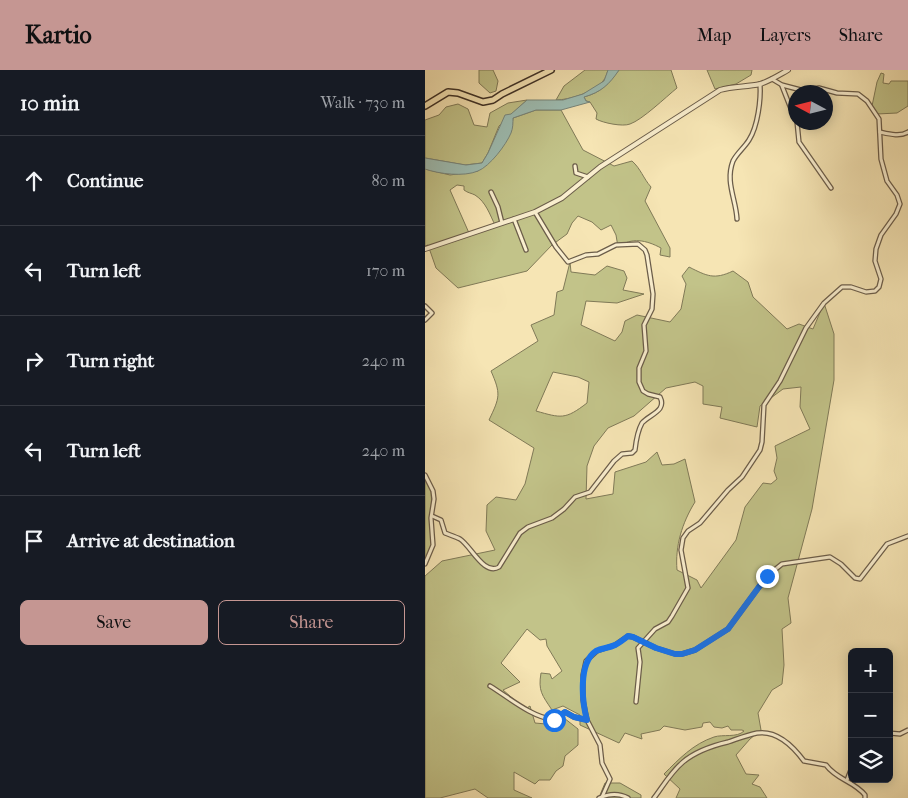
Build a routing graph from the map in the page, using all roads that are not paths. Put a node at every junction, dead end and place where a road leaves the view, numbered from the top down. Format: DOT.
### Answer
graph roads {
  1 [pos="551,70"];
  2 [pos="788,70"];
  3 [pos="772,79"];
  4 [pos="760,84"];
  5 [pos="782,85"];
  6 [pos="788,101"];
  7 [pos="425,106"];
  8 [pos="798,130"];
  9 [pos="880,132"];
  10 [pos="908,132"];
  11 [pos="575,166"];
  12 [pos="587,177"];
  13 [pos="831,188"];
  14 [pos="491,192"];
  15 [pos="535,212"];
  16 [pos="737,218"];
  17 [pos="514,219"];
  18 [pos="502,223"];
  19 [pos="425,250"];
  20 [pos="526,250"];
  21 [pos="425,306"];
  22 [pos="425,320"];
  23 [pos="425,475"];
  24 [pos="432,516"];
  25 [pos="908,536"];
  26 [pos="425,564"];
  27 [pos="644,642"];
  28 [pos="490,686"];
  29 [pos="636,702"];
  30 [pos="587,720"];
  31 [pos="908,730"];
  32 [pos="893,733"];
  33 [pos="847,780"];
  34 [pos="600,797"];
  35 [pos="628,798"];
  36 [pos="654,798"];
  37 [pos="865,798"];
  1 -- 7 [label="main road"];
  2 -- 3 [label="street"];
  3 -- 4 [label="street"];
  3 -- 5 [label="street"];
  4 -- 12 [label="street"];
  4 -- 16 [label="street"];
  5 -- 6 [label="street"];
  5 -- 9 [label="street"];
  8 -- 13 [label="street"];
  9 -- 10 [label="street"];
  9 -- 27 [label="street"];
  11 -- 12 [label="street"];
  12 -- 15 [label="street"];
  14 -- 18 [label="street"];
  15 -- 17 [label="street"];
  15 -- 24 [label="street"];
  17 -- 18 [label="street"];
  17 -- 20 [label="street"];
  18 -- 19 [label="street"];
  21 -- 22 [label="street"];
  23 -- 24 [label="street"];
  24 -- 26 [label="street"];
  25 -- 27 [label="street"];
  27 -- 29 [label="street"];
  27 -- 30 [label="street"];
  28 -- 30 [label="street"];
  30 -- 34 [label="street"];
  31 -- 32 [label="street"];
  33 -- 36 [label="street"];
  33 -- 37 [label="street"];
  34 -- 35 [label="street"];
}
